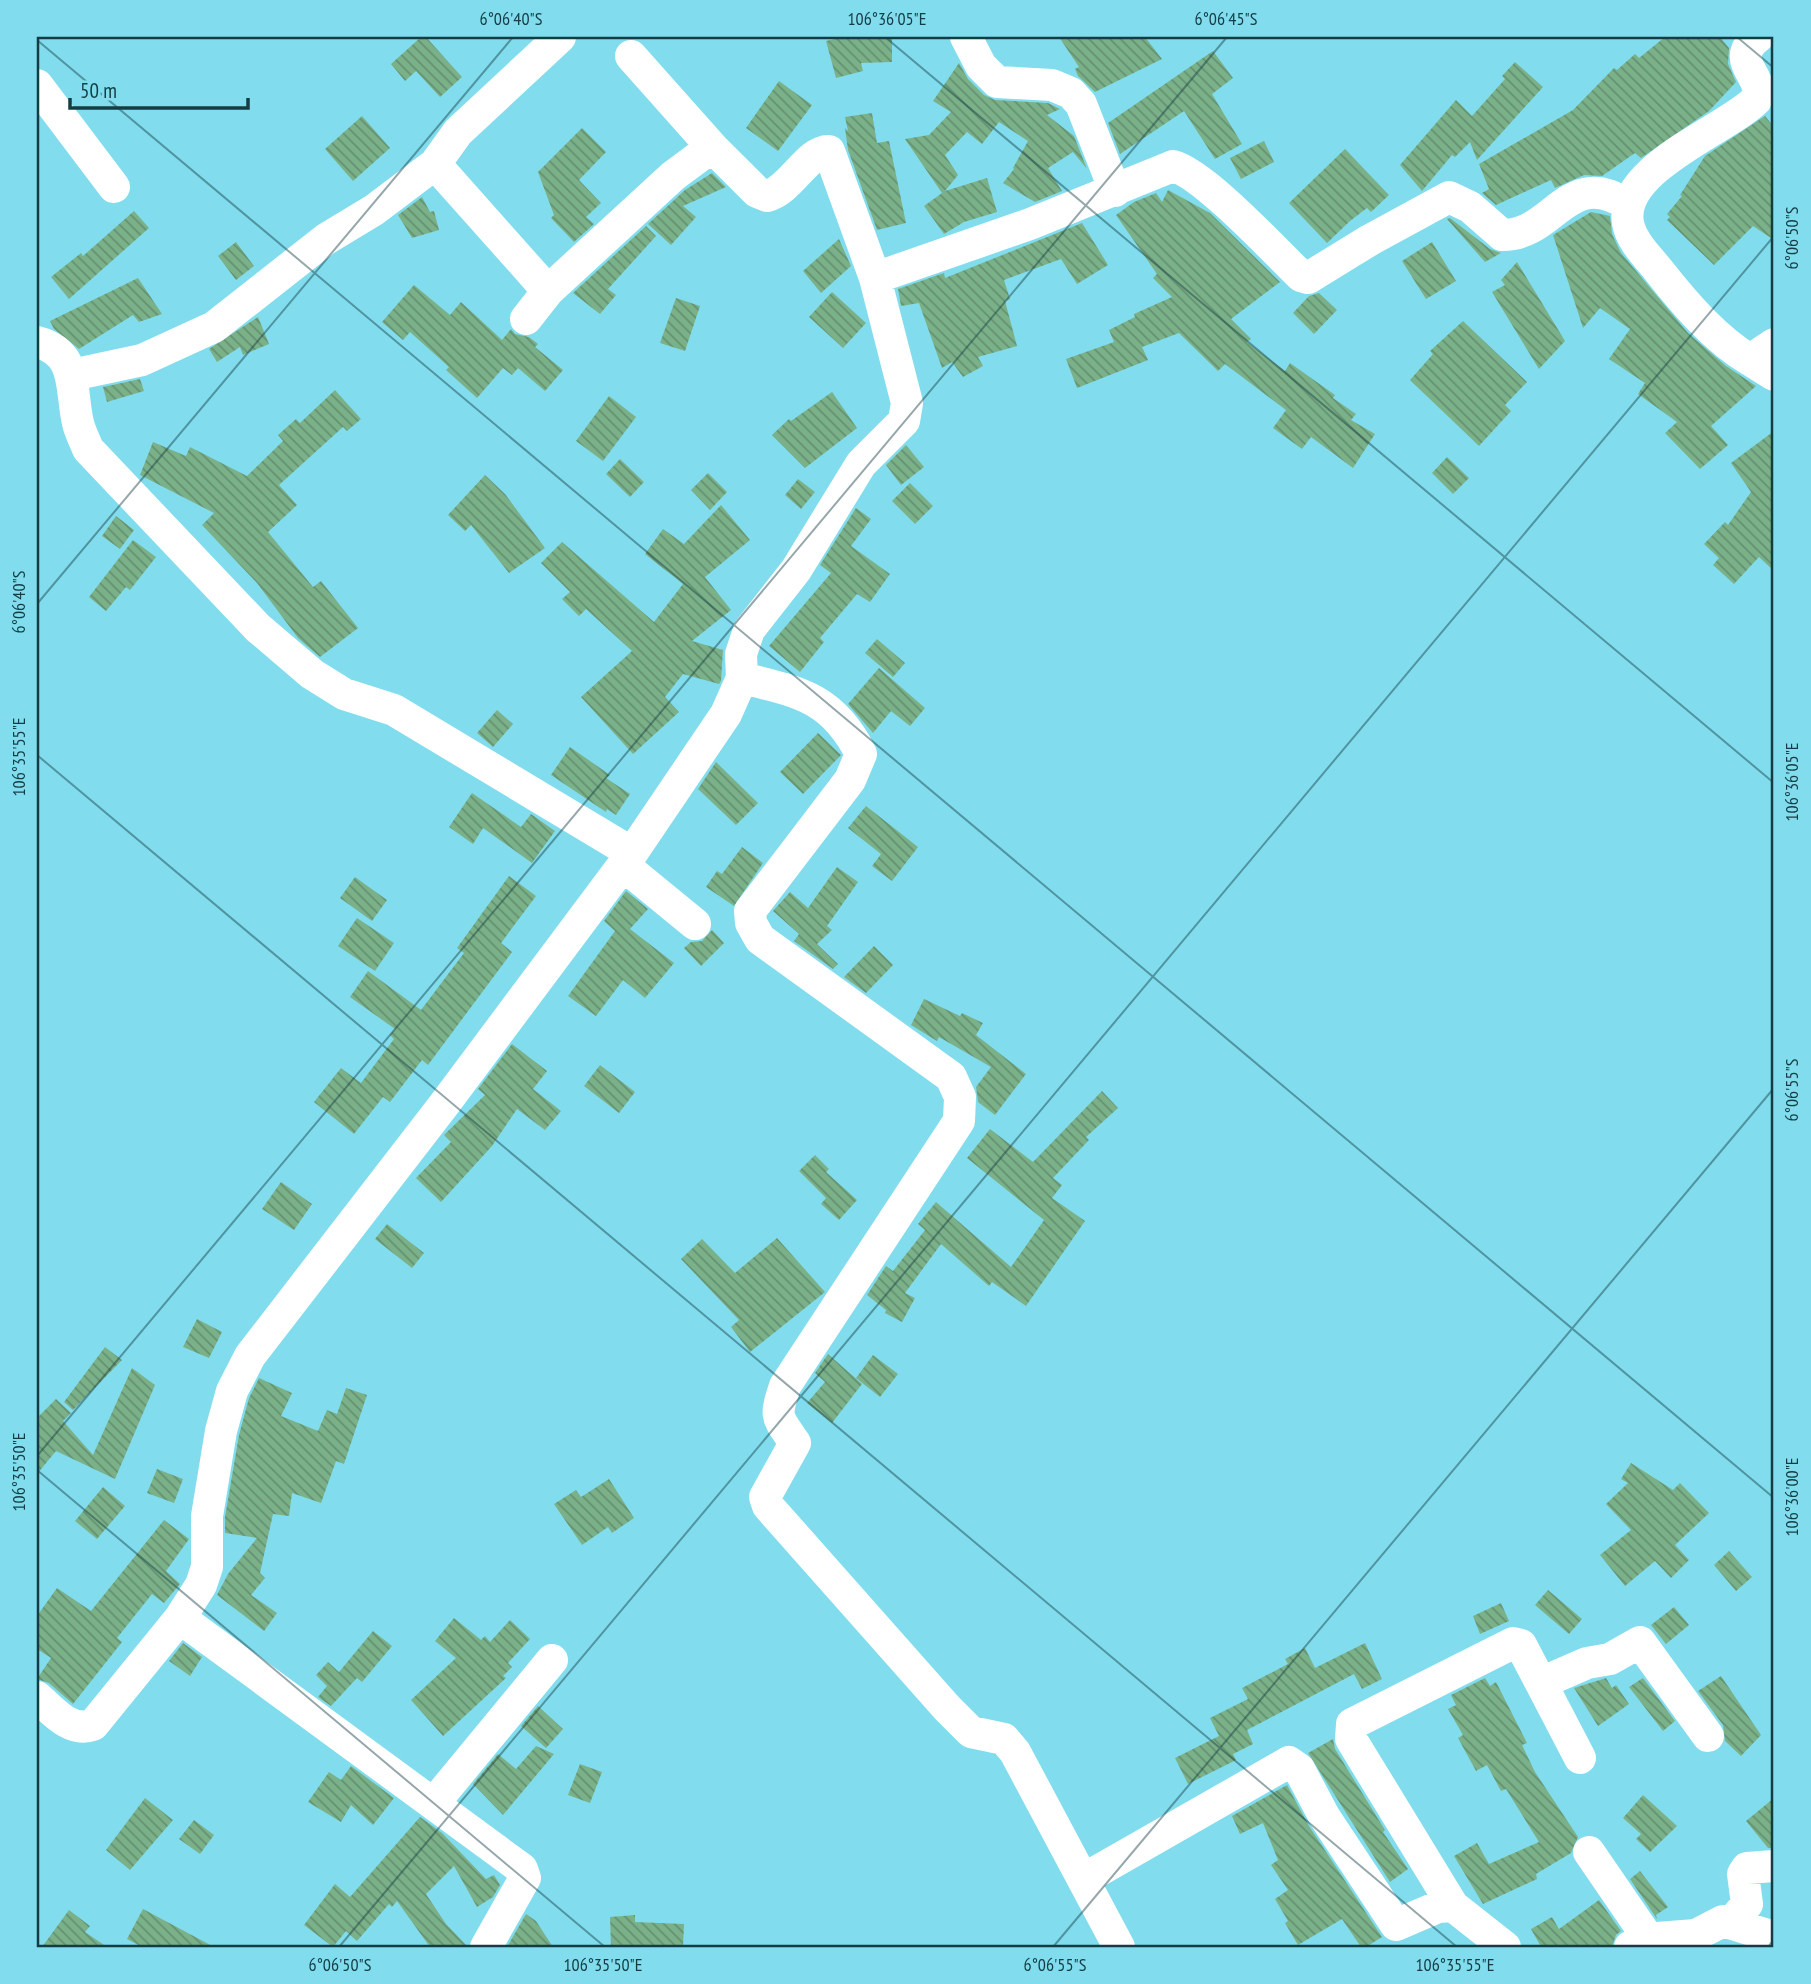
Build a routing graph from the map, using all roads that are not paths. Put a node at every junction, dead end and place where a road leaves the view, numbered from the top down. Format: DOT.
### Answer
graph roads {
  1 [pos="560,37"];
  2 [pos="966,37"];
  3 [pos="1758,37"];
  4 [pos="631,56"];
  5 [pos="37,85"];
  6 [pos="712,147"];
  7 [pos="435,164"];
  8 [pos="114,187"];
  9 [pos="1115,191"];
  10 [pos="1628,204"];
  11 [pos="875,278"];
  12 [pos="548,291"];
  13 [pos="526,319"];
  14 [pos="37,342"];
  15 [pos="1766,360"];
  16 [pos="72,375"];
  17 [pos="743,678"];
  18 [pos="627,859"];
  19 [pos="695,924"];
  20 [pos="180,1618"];
  21 [pos="552,1660"];
  22 [pos="1541,1683"];
  23 [pos="37,1697"];
  24 [pos="1709,1736"];
  25 [pos="1580,1758"];
  26 [pos="434,1803"];
  27 [pos="1589,1852"];
  28 [pos="1774,1866"];
  29 [pos="1084,1879"];
  30 [pos="1453,1906"];
  31 [pos="1732,1922"];
  32 [pos="1774,1937"];
  33 [pos="1640,1944"];
  34 [pos="486,1947"];
  35 [pos="1119,1947"];
  36 [pos="1505,1947"];
  1 -- 7 [label="street"];
  2 -- 9 [label="street"];
  3 -- 10 [label="street"];
  4 -- 6 [label="street"];
  5 -- 8 [label="street"];
  6 -- 11 [label="street"];
  6 -- 12 [label="street"];
  7 -- 12 [label="street"];
  7 -- 16 [label="street"];
  9 -- 10 [label="street"];
  9 -- 11 [label="street"];
  10 -- 15 [label="street"];
  11 -- 17 [label="street"];
  12 -- 13 [label="street"];
  14 -- 16 [label="street"];
  16 -- 18 [label="street"];
  17 -- 18 [label="street"];
  17 -- 29 [label="street"];
  18 -- 19 [label="street"];
  18 -- 20 [label="street"];
  20 -- 23 [label="street"];
  20 -- 26 [label="street"];
  21 -- 26 [label="street"];
  22 -- 24 [label="street"];
  22 -- 25 [label="street"];
  22 -- 30 [label="street"];
  26 -- 34 [label="street"];
  27 -- 33 [label="street"];
  28 -- 31 [label="street"];
  29 -- 30 [label="street"];
  29 -- 35 [label="street"];
  30 -- 36 [label="street"];
  31 -- 32 [label="street"];
  31 -- 33 [label="street"];
}
